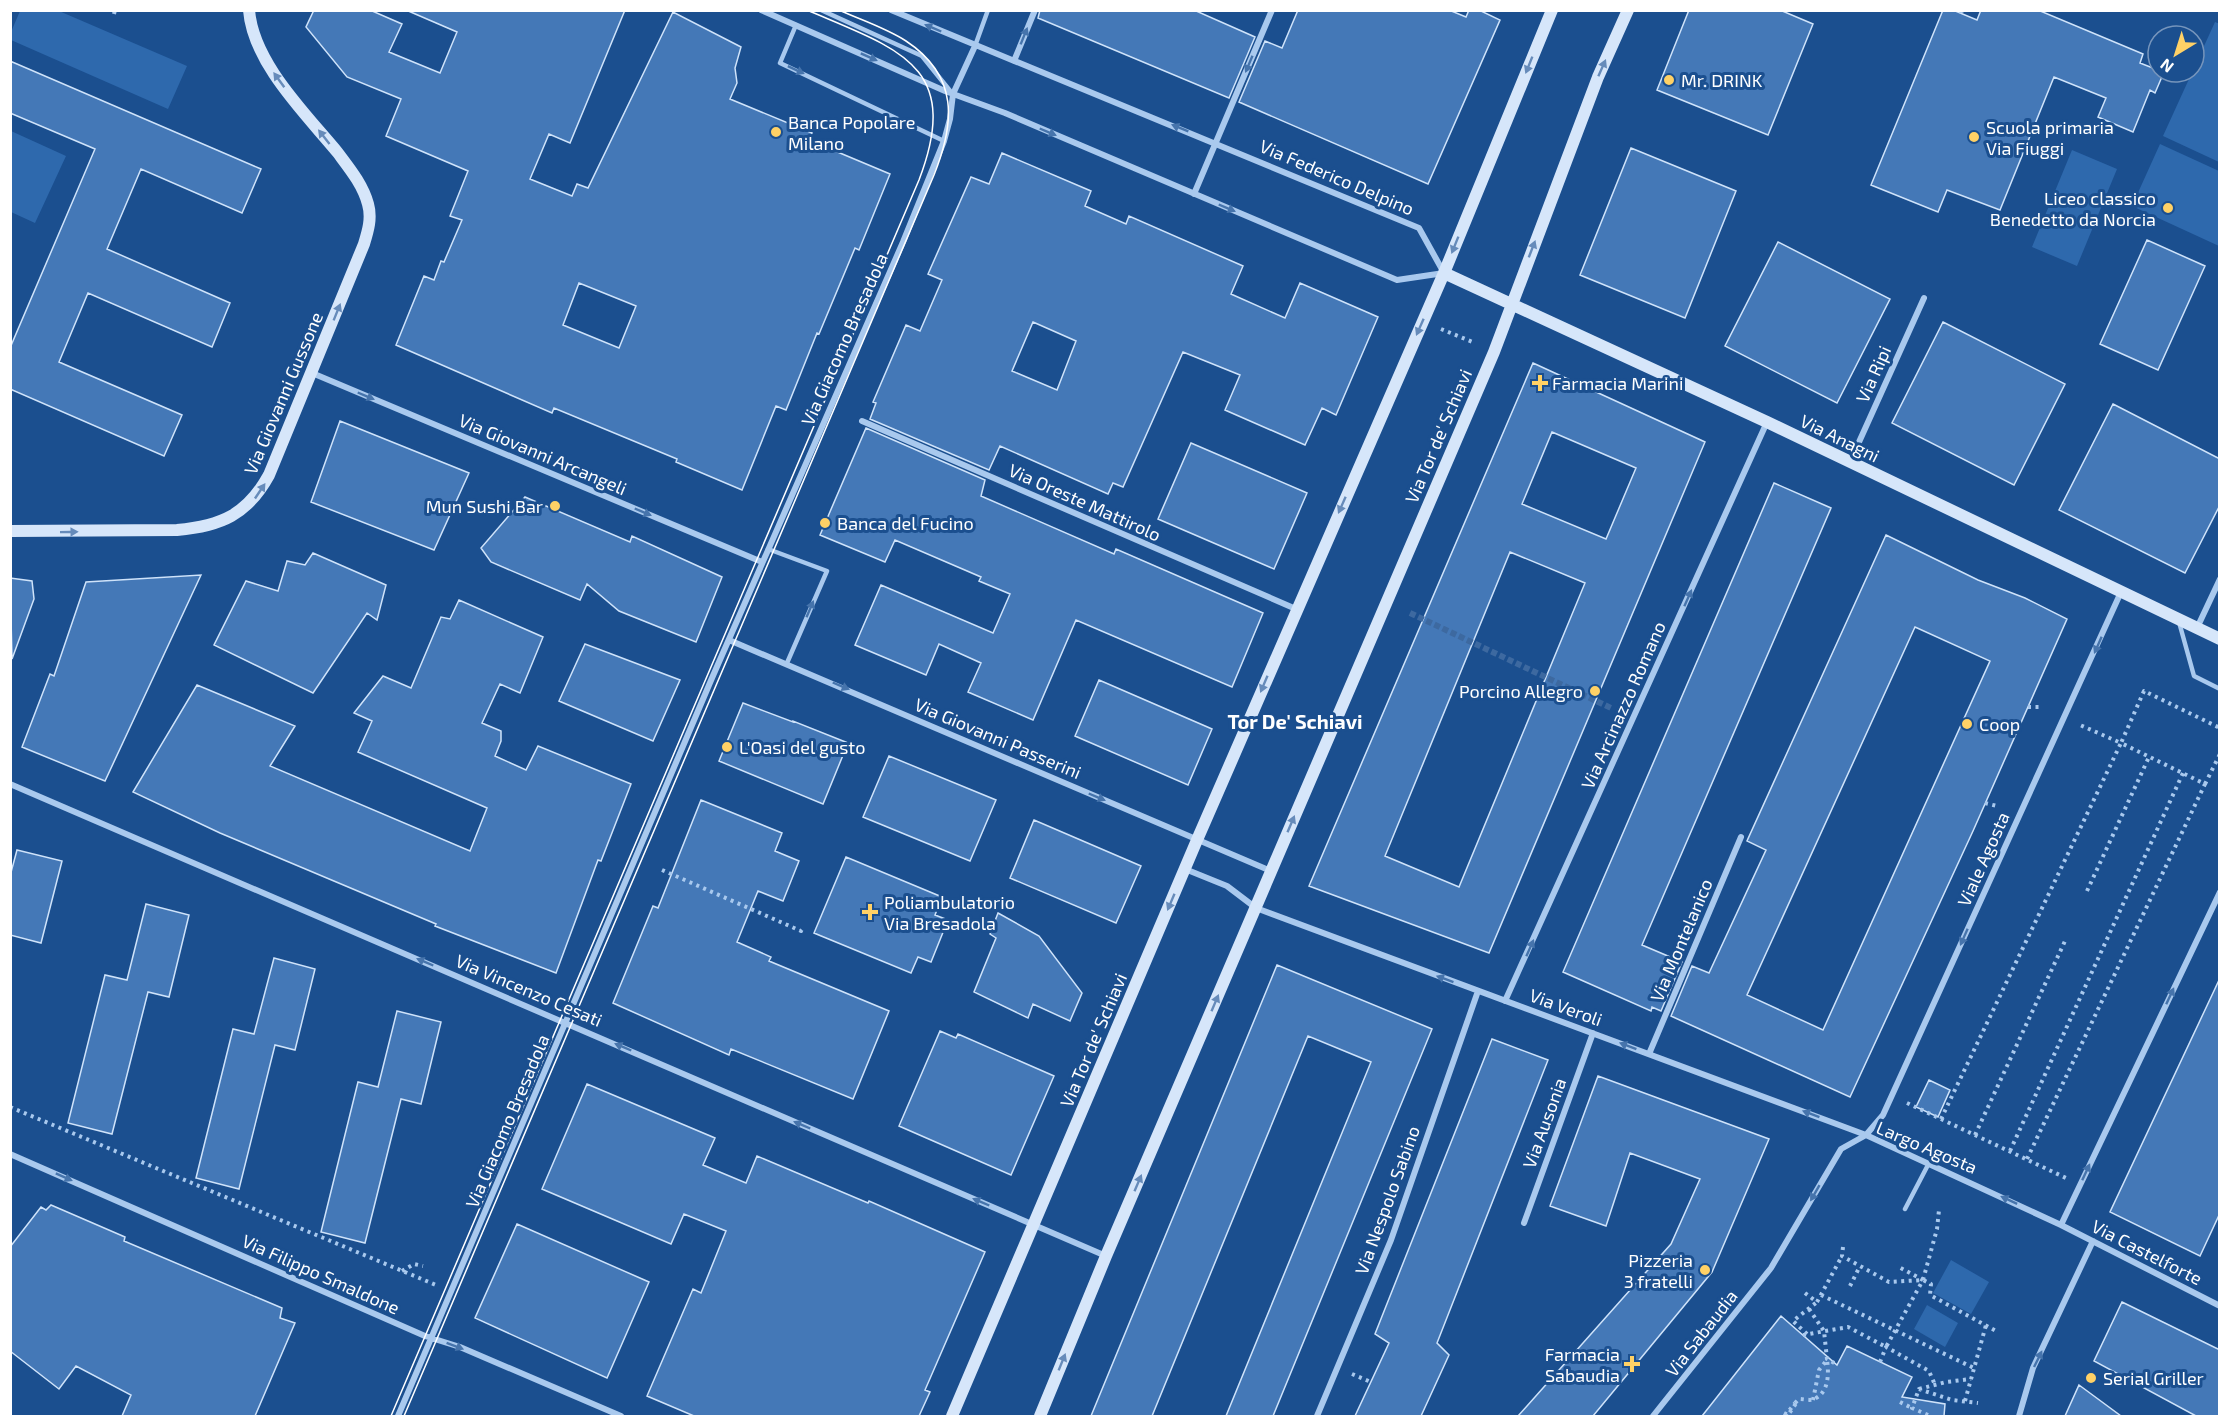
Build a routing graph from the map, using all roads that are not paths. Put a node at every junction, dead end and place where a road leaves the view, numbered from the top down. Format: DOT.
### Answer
graph roads {
  1 [pos="249,10"];
  2 [pos="761,10"];
  3 [pos="821,10"];
  4 [pos="891,10"];
  5 [pos="988,10"];
  6 [pos="1035,10"];
  7 [pos="1272,10"];
  8 [pos="1552,10"];
  9 [pos="1628,10"];
  10 [pos="796,25"];
  11 [pos="975,45"];
  12 [pos="1014,61"];
  13 [pos="953,94"];
  14 [pos="944,141"];
  15 [pos="1215,142"];
  16 [pos="1194,194"];
  17 [pos="1444,273"];
  18 [pos="1924,298"];
  19 [pos="1511,304"];
  20 [pos="312,373"];
  21 [pos="862,422"];
  22 [pos="1767,422"];
  23 [pos="1849,462"];
  24 [pos="10,531"];
  25 [pos="768,549"];
  26 [pos="762,562"];
  27 [pos="2220,579"];
  28 [pos="2122,592"];
  29 [pos="1296,609"];
  30 [pos="2178,619"];
  31 [pos="2197,628"];
  32 [pos="729,639"];
  33 [pos="2220,639"];
  34 [pos="787,663"];
  35 [pos="2220,689"];
  36 [pos="10,784"];
  37 [pos="1741,837"];
  38 [pos="1197,840"];
  39 [pos="1185,869"];
  40 [pos="1271,871"];
  41 [pos="2220,892"];
  42 [pos="1256,908"];
  43 [pos="1478,991"];
  44 [pos="1505,1001"];
  45 [pos="566,1023"];
  46 [pos="1593,1033"];
  47 [pos="1649,1054"];
  48 [pos="1866,1135"];
  49 [pos="10,1154"];
  50 [pos="1929,1163"];
  51 [pos="1905,1209"];
  52 [pos="1524,1223"];
  53 [pos="2061,1225"];
  54 [pos="1035,1226"];
  55 [pos="2093,1241"];
  56 [pos="1106,1256"];
  57 [pos="1771,1268"];
  58 [pos="2220,1306"];
  59 [pos="431,1338"];
  60 [pos="2019,1415"];
  61 [pos="398,1416"];
  62 [pos="621,1416"];
  63 [pos="952,1416"];
  64 [pos="1040,1416"];
  65 [pos="1317,1416"];
  66 [pos="1653,1416"];
  20 -- 1 [label="main road, Via Giovanni Gussone, one-way"];
  2 -- 10 [label="street"];
  3 -- 13 [label="lane"];
  11 -- 4 [label="street, Via Federico Delpino, one-way"];
  5 -- 11 [label="lane"];
  12 -- 6 [label="street, one-way"];
  7 -- 15 [label="street, one-way"];
  8 -- 17 [label="main road, Via Tor de' Schiavi, one-way"];
  19 -- 9 [label="main road, Via Tor de' Schiavi, one-way"];
  10 -- 13 [label="street, one-way"];
  10 -- 14 [label="lane, one-way"];
  11 -- 12 [label="street, Via Federico Delpino"];
  11 -- 13 [label="street, Via Giacomo Bresadola"];
  15 -- 12 [label="street, Via Federico Delpino, one-way"];
  13 -- 14 [label="street, Via Giacomo Bresadola"];
  13 -- 16 [label="street, one-way"];
  14 -- 25 [label="street, Via Giacomo Bresadola"];
  15 -- 16 [label="street"];
  15 -- 17 [label="street, Via Federico Delpino"];
  16 -- 17 [label="street, one-way"];
  17 -- 19 [label="main road, Via Anagni"];
  17 -- 29 [label="main road, Via Tor de' Schiavi, one-way"];
  18 -- 23 [label="street, Via Ripi"];
  19 -- 22 [label="main road, Via Anagni"];
  40 -- 19 [label="main road, Via Tor de' Schiavi, one-way"];
  24 -- 20 [label="main road, Via Giovanni Gussone, one-way"];
  20 -- 26 [label="street, Via Giovanni Arcangeli, one-way"];
  21 -- 29 [label="street, Via Oreste Mattirolo"];
  22 -- 23 [label="main road, Via Anagni"];
  44 -- 22 [label="street, Via Arcinazzo Romano, one-way"];
  23 -- 28 [label="main road, Via Anagni"];
  25 -- 26 [label="street, Via Giacomo Bresadola"];
  34 -- 25 [label="lane, one-way"];
  26 -- 32 [label="street, Via Giacomo Bresadola"];
  27 -- 31 [label="street"];
  28 -- 30 [label="main road, Via Anagni"];
  28 -- 48 [label="street, Viale Agosta, one-way"];
  29 -- 38 [label="main road, Via Tor de' Schiavi, one-way"];
  30 -- 31 [label="main road, Via Anagni"];
  30 -- 35 [label="lane"];
  31 -- 33 [label="main road, Via Anagni"];
  32 -- 34 [label="street, Via Giovanni Passerini"];
  32 -- 45 [label="street, Via Giacomo Bresadola"];
  34 -- 38 [label="street, Via Giovanni Passerini, one-way"];
  45 -- 36 [label="street, Via Vincenzo Cesati, one-way"];
  37 -- 47 [label="street, Via Montelanico"];
  38 -- 39 [label="main road, Via Tor de' Schiavi"];
  38 -- 40 [label="street"];
  39 -- 42 [label="street"];
  39 -- 54 [label="main road, Via Tor de' Schiavi, one-way"];
  40 -- 42 [label="main road, Via Tor de' Schiavi"];
  53 -- 41 [label="street, one-way"];
  43 -- 42 [label="street, Via Veroli, one-way"];
  56 -- 42 [label="main road, Via Tor de' Schiavi, one-way"];
  43 -- 44 [label="street, Via Veroli"];
  43 -- 65 [label="street, Via Nespolo Sabino"];
  44 -- 46 [label="street, Via Veroli"];
  54 -- 45 [label="street, Via Vincenzo Cesati, one-way"];
  45 -- 59 [label="street, Via Giacomo Bresadola"];
  47 -- 46 [label="street, Via Veroli, one-way"];
  46 -- 52 [label="street, Via Ausonia"];
  48 -- 47 [label="street, Via Veroli, one-way"];
  48 -- 50 [label="street, Largo Agosta"];
  48 -- 57 [label="street, Largo Agosta, one-way"];
  49 -- 59 [label="street, Via Filippo Smaldone, one-way"];
  50 -- 51 [label="lane"];
  53 -- 50 [label="street, Largo Agosta, one-way"];
  53 -- 55 [label="street, Via Castelforte"];
  54 -- 56 [label="street"];
  54 -- 63 [label="main road, Via Tor de' Schiavi"];
  55 -- 58 [label="street, Via Castelforte"];
  60 -- 55 [label="street, one-way"];
  64 -- 56 [label="main road, Via Tor de' Schiavi, one-way"];
  57 -- 66 [label="street, Via Sabaudia"];
  59 -- 61 [label="street, Via Giacomo Bresadola"];
  59 -- 62 [label="street, Via Filippo Smaldone, one-way"];
}
